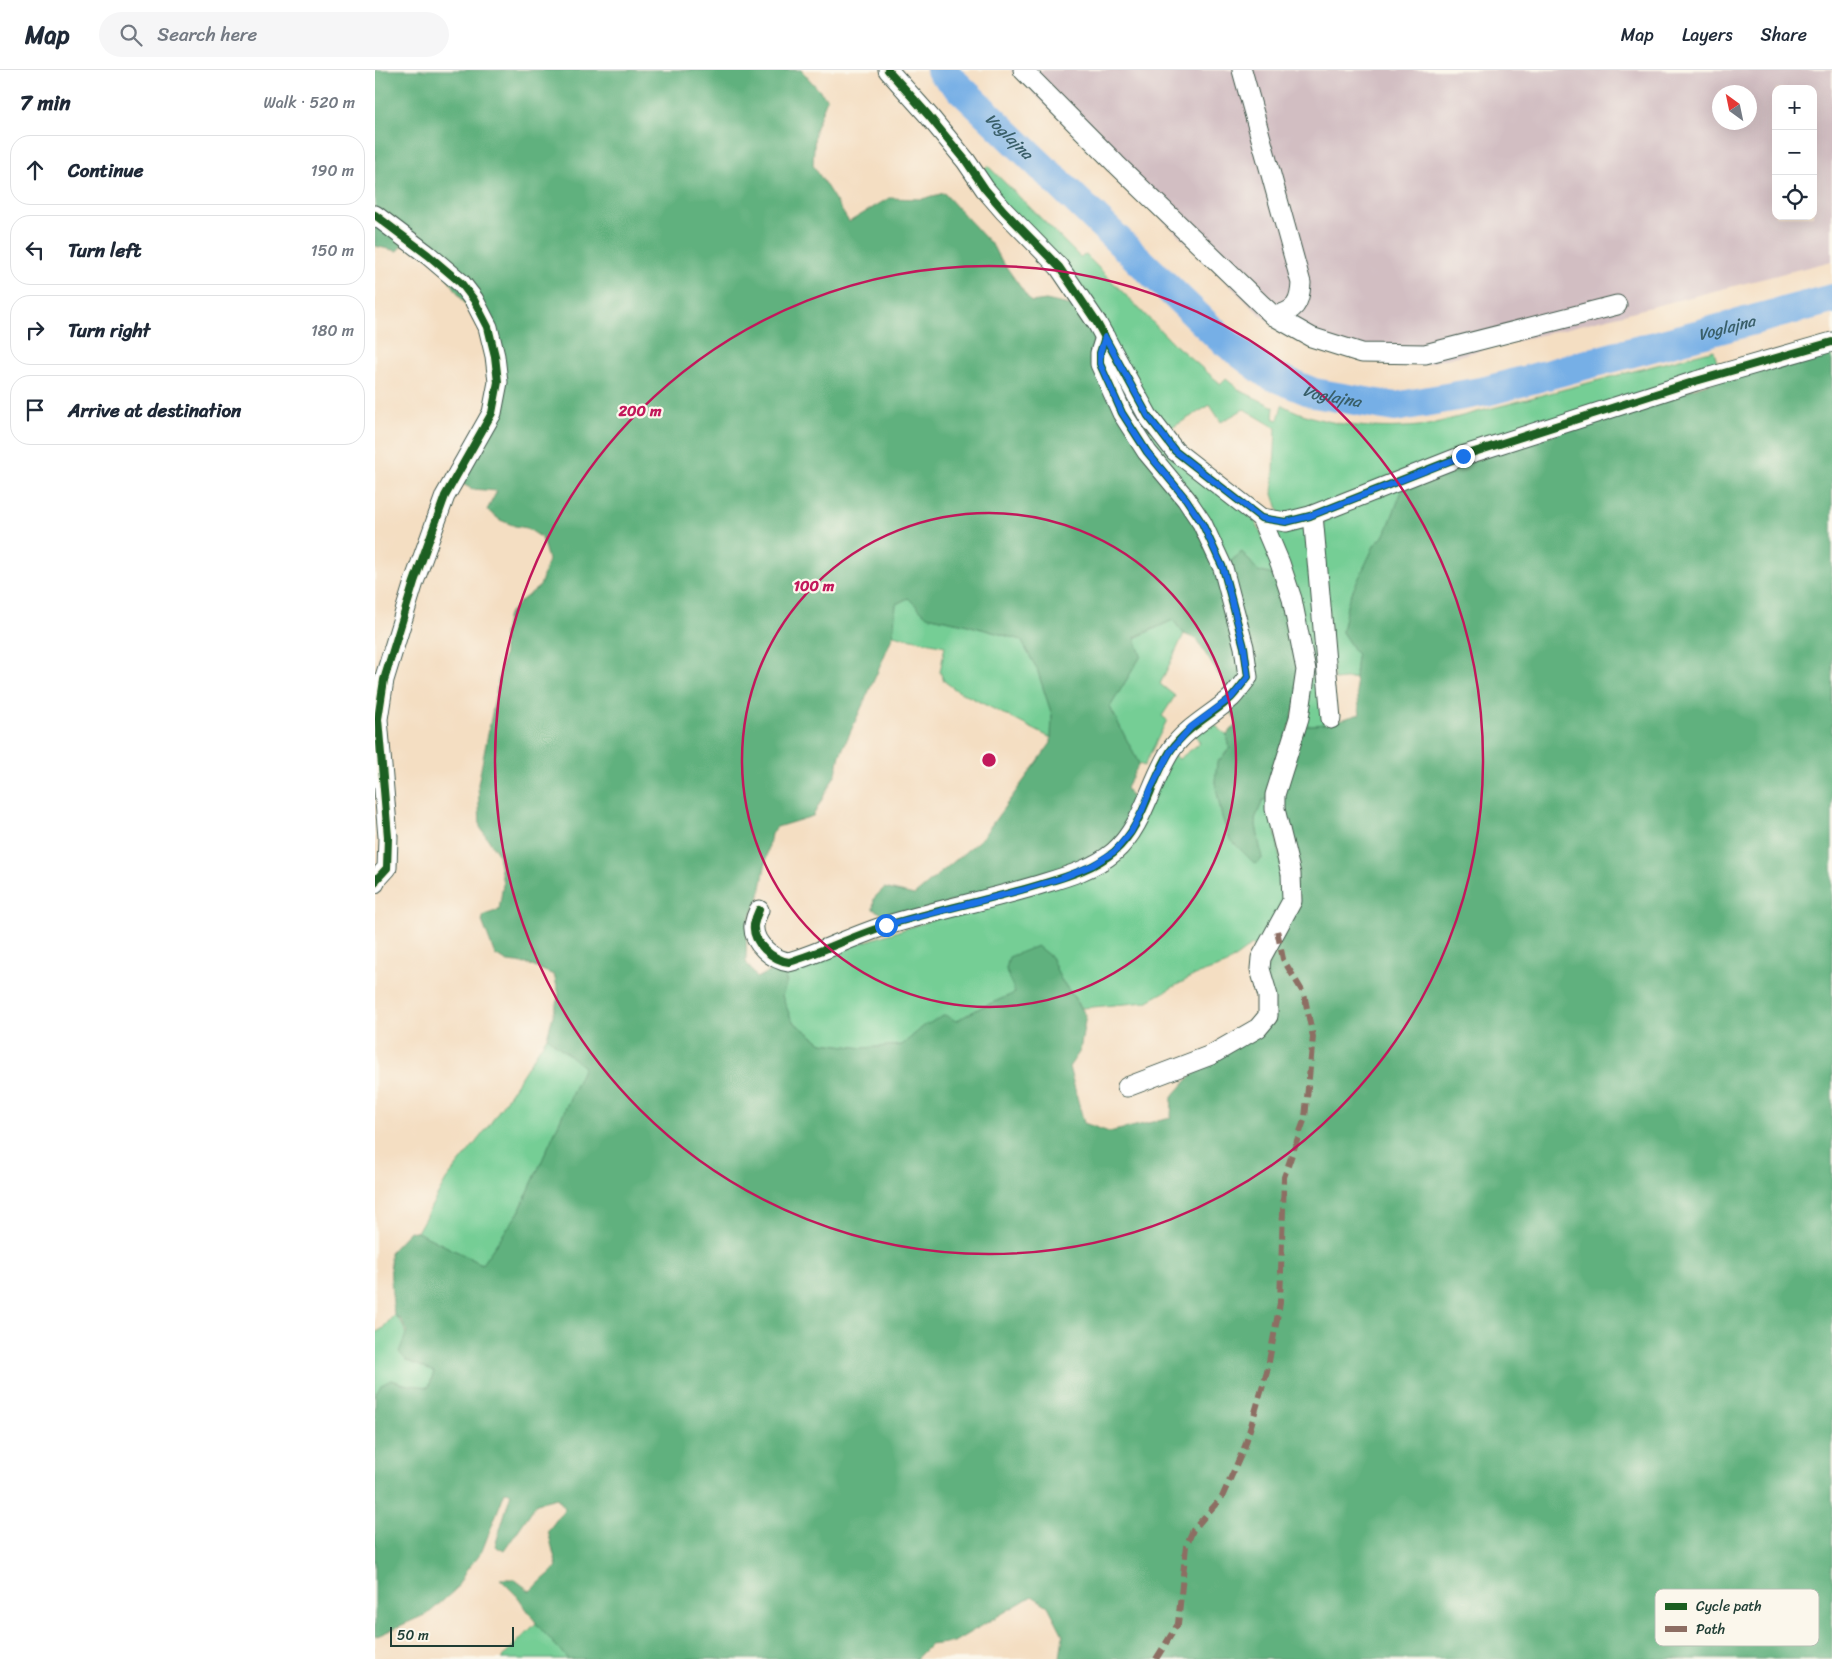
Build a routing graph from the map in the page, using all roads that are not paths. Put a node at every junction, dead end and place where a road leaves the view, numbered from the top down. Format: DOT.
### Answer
graph roads {
  1 [pos="888,70"];
  2 [pos="1023,70"];
  3 [pos="1241,70"];
  4 [pos="375,215"];
  5 [pos="1617,305"];
  6 [pos="1274,316"];
  7 [pos="1105,337"];
  8 [pos="1832,342"];
  9 [pos="1313,515"];
  10 [pos="1261,518"];
  11 [pos="1331,718"];
  12 [pos="375,883"];
  13 [pos="759,910"];
  14 [pos="1127,1087"];
  1 -- 7 [label="street"];
  2 -- 6 [label="street"];
  3 -- 6 [label="street"];
  4 -- 12 [label="street"];
  5 -- 6 [label="street"];
  7 -- 10 [label="street"];
  7 -- 13 [label="street"];
  8 -- 9 [label="street"];
  9 -- 10 [label="street"];
  9 -- 11 [label="street"];
  10 -- 14 [label="street"];
}
